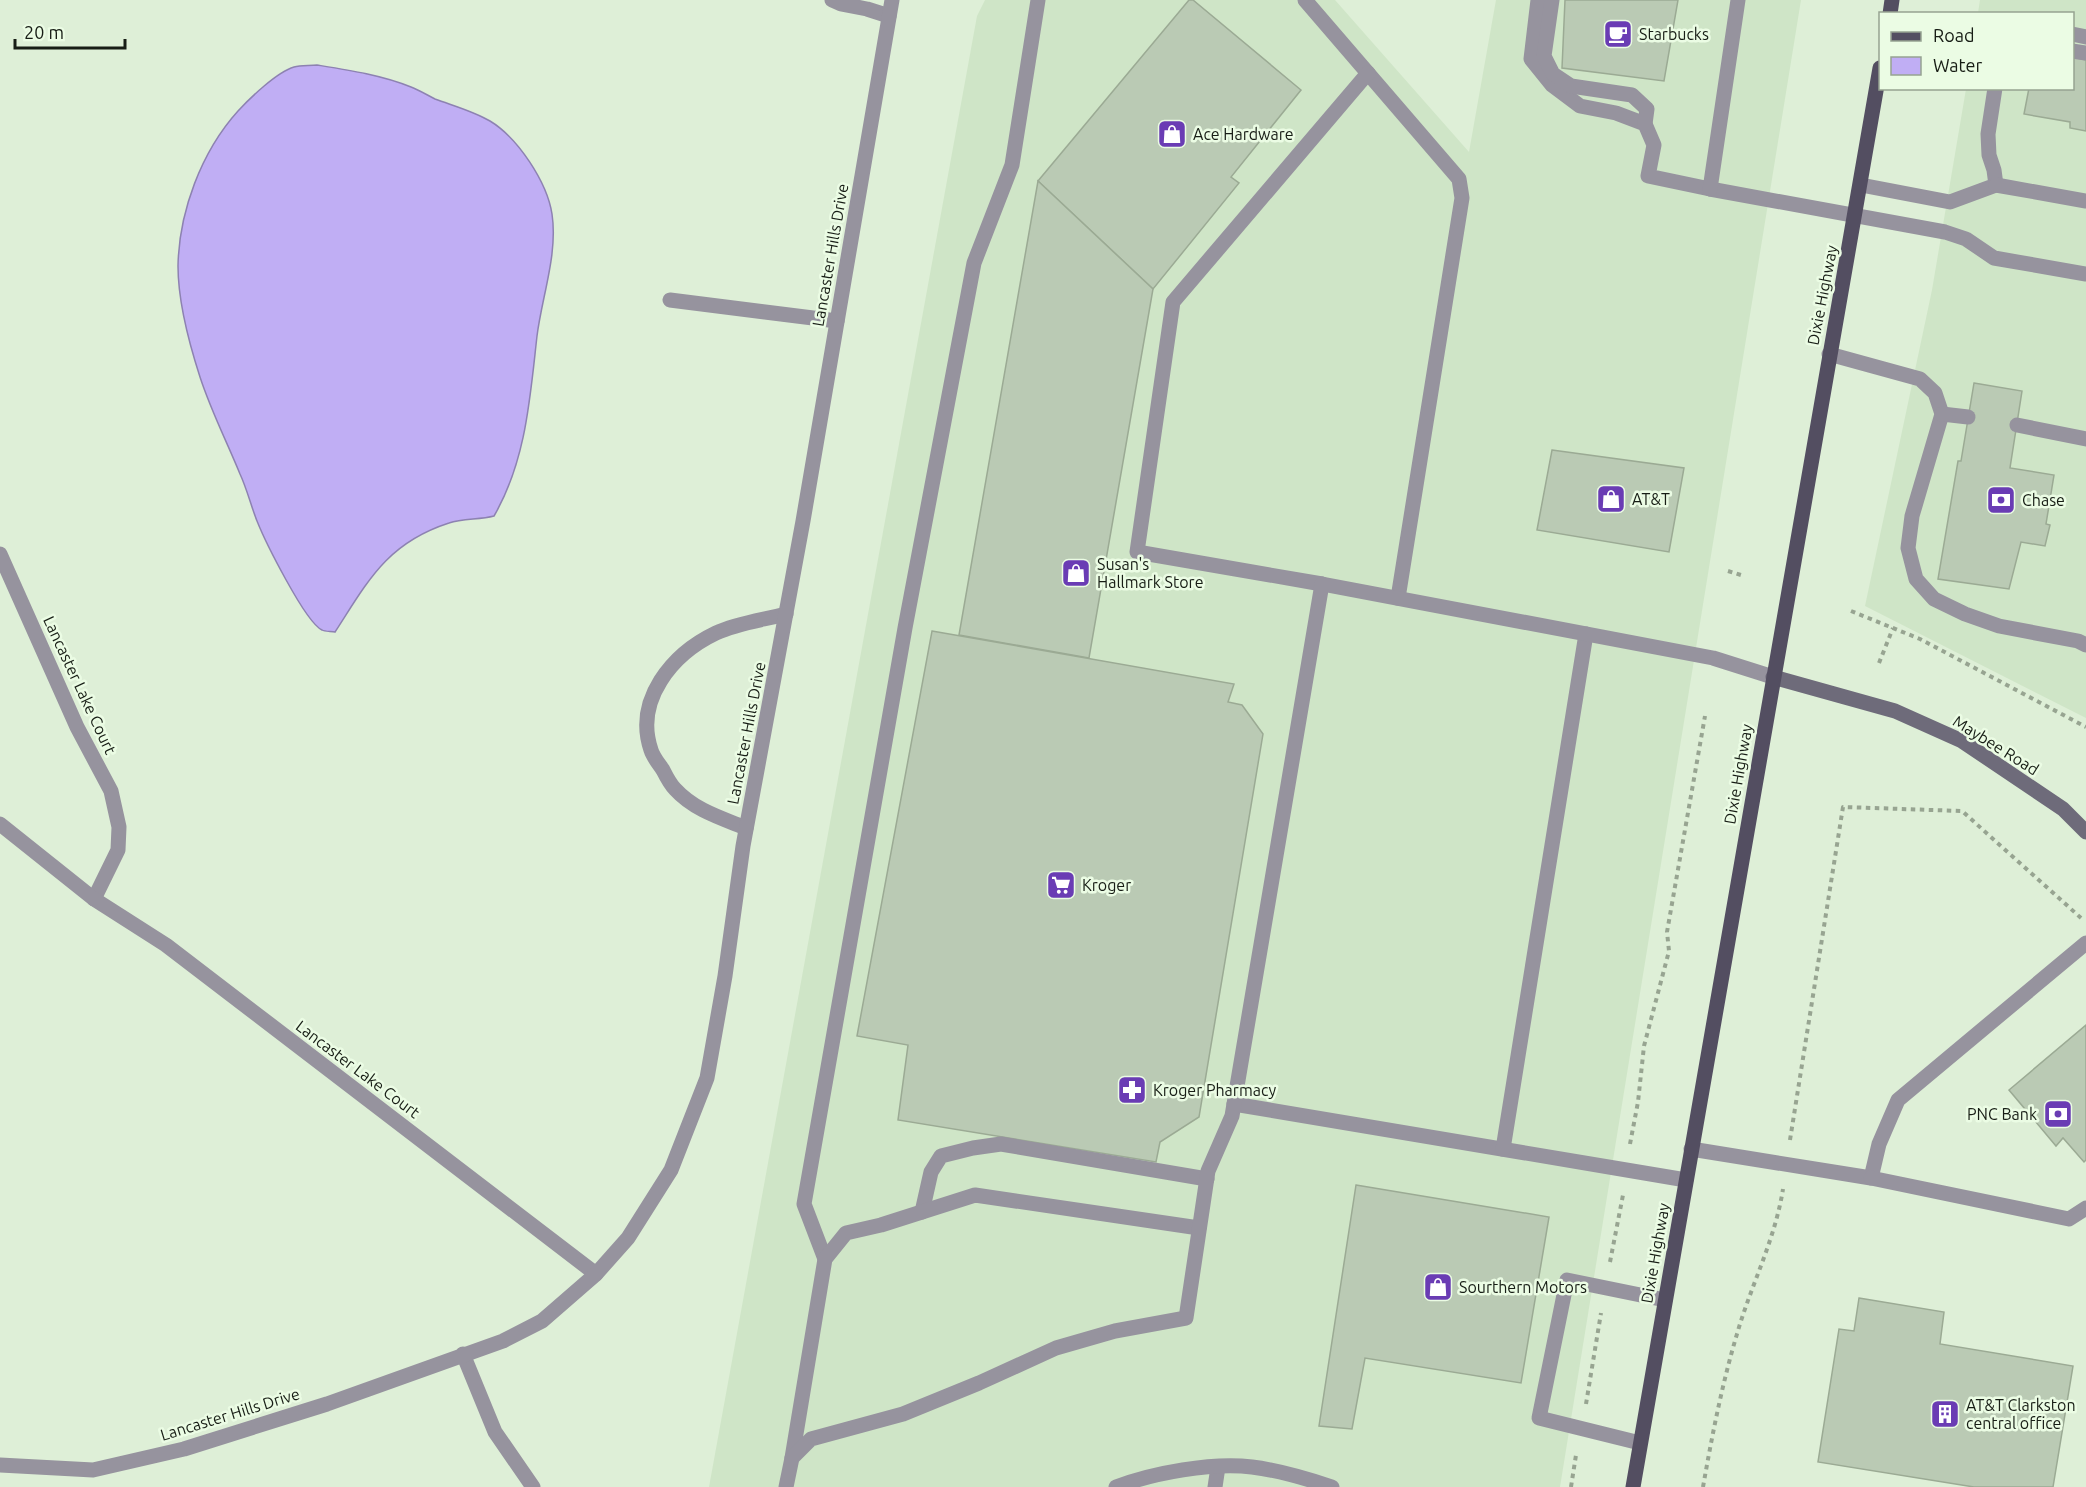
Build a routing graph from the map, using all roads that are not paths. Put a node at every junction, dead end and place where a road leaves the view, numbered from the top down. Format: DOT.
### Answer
graph roads {
  1 [pos="832,0"];
  2 [pos="892,0"];
  3 [pos="1038,0"];
  4 [pos="1305,0"];
  5 [pos="1538,0"];
  6 [pos="1552,0"];
  7 [pos="1738,0"];
  8 [pos="889,16"];
  9 [pos="1368,73"];
  10 [pos="1879,80"];
  11 [pos="1995,90"];
  12 [pos="1645,124"];
  13 [pos="1861,185"];
  14 [pos="1996,185"];
  15 [pos="1710,189"];
  16 [pos="2086,201"];
  17 [pos="1855,216"];
  18 [pos="2086,274"];
  19 [pos="670,300"];
  20 [pos="837,321"];
  21 [pos="1829,354"];
  22 [pos="1942,414"];
  23 [pos="1968,417"];
  24 [pos="2017,425"];
  25 [pos="2086,439"];
  26 [pos="0,554"];
  27 [pos="1322,584"];
  28 [pos="1398,598"];
  29 [pos="786,614"];
  30 [pos="1586,634"];
  31 [pos="2086,645"];
  32 [pos="1773,677"];
  33 [pos="0,824"];
  34 [pos="746,828"];
  35 [pos="2086,832"];
  36 [pos="94,899"];
  37 [pos="2086,943"];
  38 [pos="1234,1104"];
  39 [pos="1503,1149"];
  40 [pos="1691,1149"];
  41 [pos="1871,1178"];
  42 [pos="1207,1179"];
  43 [pos="1686,1179"];
  44 [pos="2086,1208"];
  45 [pos="922,1212"];
  46 [pos="1199,1228"];
  47 [pos="825,1259"];
  48 [pos="596,1274"];
  49 [pos="1665,1300"];
  50 [pos="463,1354"];
  51 [pos="1640,1443"];
  52 [pos="792,1458"];
  53 [pos="0,1465"];
  54 [pos="1218,1467"];
  55 [pos="533,1487"];
  56 [pos="786,1487"];
  57 [pos="1116,1487"];
  58 [pos="1215,1487"];
  59 [pos="1332,1487"];
  60 [pos="1633,1487"];
  1 -- 8 [label="street"];
  2 -- 8 [label="street, Lancaster Hills Drive"];
  3 -- 47 [label="street"];
  4 -- 9 [label="street"];
  5 -- 12 [label="street"];
  6 -- 12 [label="street"];
  7 -- 15 [label="street"];
  8 -- 20 [label="street, Lancaster Hills Drive"];
  9 -- 27 [label="street"];
  9 -- 28 [label="street"];
  10 -- 13 [label="main road, Dixie Highway"];
  11 -- 14 [label="street"];
  12 -- 15 [label="street"];
  13 -- 14 [label="street"];
  13 -- 17 [label="main road, Dixie Highway"];
  14 -- 16 [label="street"];
  15 -- 17 [label="street"];
  17 -- 18 [label="street"];
  17 -- 21 [label="main road, Dixie Highway"];
  19 -- 20 [label="street"];
  20 -- 29 [label="street, Lancaster Hills Drive"];
  21 -- 22 [label="street"];
  21 -- 32 [label="main road, Dixie Highway"];
  22 -- 23 [label="street"];
  22 -- 31 [label="street"];
  24 -- 25 [label="street"];
  26 -- 36 [label="street, Lancaster Lake Court"];
  27 -- 28 [label="street"];
  27 -- 38 [label="street"];
  28 -- 30 [label="street"];
  29 -- 34 [label="street, Lancaster Hills Drive"];
  29 -- 34 [label="street"];
  30 -- 32 [label="street"];
  30 -- 39 [label="street"];
  32 -- 35 [label="main road, Maybee Road"];
  32 -- 40 [label="main road, Dixie Highway"];
  33 -- 36 [label="street, Lancaster Lake Court"];
  34 -- 48 [label="street, Lancaster Hills Drive"];
  36 -- 48 [label="street, Lancaster Lake Court"];
  37 -- 41 [label="street"];
  38 -- 39 [label="street"];
  38 -- 42 [label="street"];
  39 -- 43 [label="street"];
  40 -- 41 [label="street"];
  40 -- 43 [label="main road, Dixie Highway"];
  41 -- 44 [label="street"];
  42 -- 45 [label="street"];
  42 -- 46 [label="street"];
  43 -- 49 [label="main road, Dixie Highway"];
  45 -- 46 [label="street"];
  45 -- 47 [label="street"];
  46 -- 52 [label="street"];
  47 -- 52 [label="street"];
  48 -- 50 [label="street, Lancaster Hills Drive"];
  49 -- 51 [label="main road, Dixie Highway"];
  49 -- 51 [label="street"];
  50 -- 53 [label="street, Lancaster Hills Drive"];
  50 -- 55 [label="street"];
  51 -- 60 [label="main road, Dixie Highway"];
  52 -- 56 [label="street"];
  54 -- 57 [label="street"];
  54 -- 58 [label="street"];
  54 -- 59 [label="street"];
}
